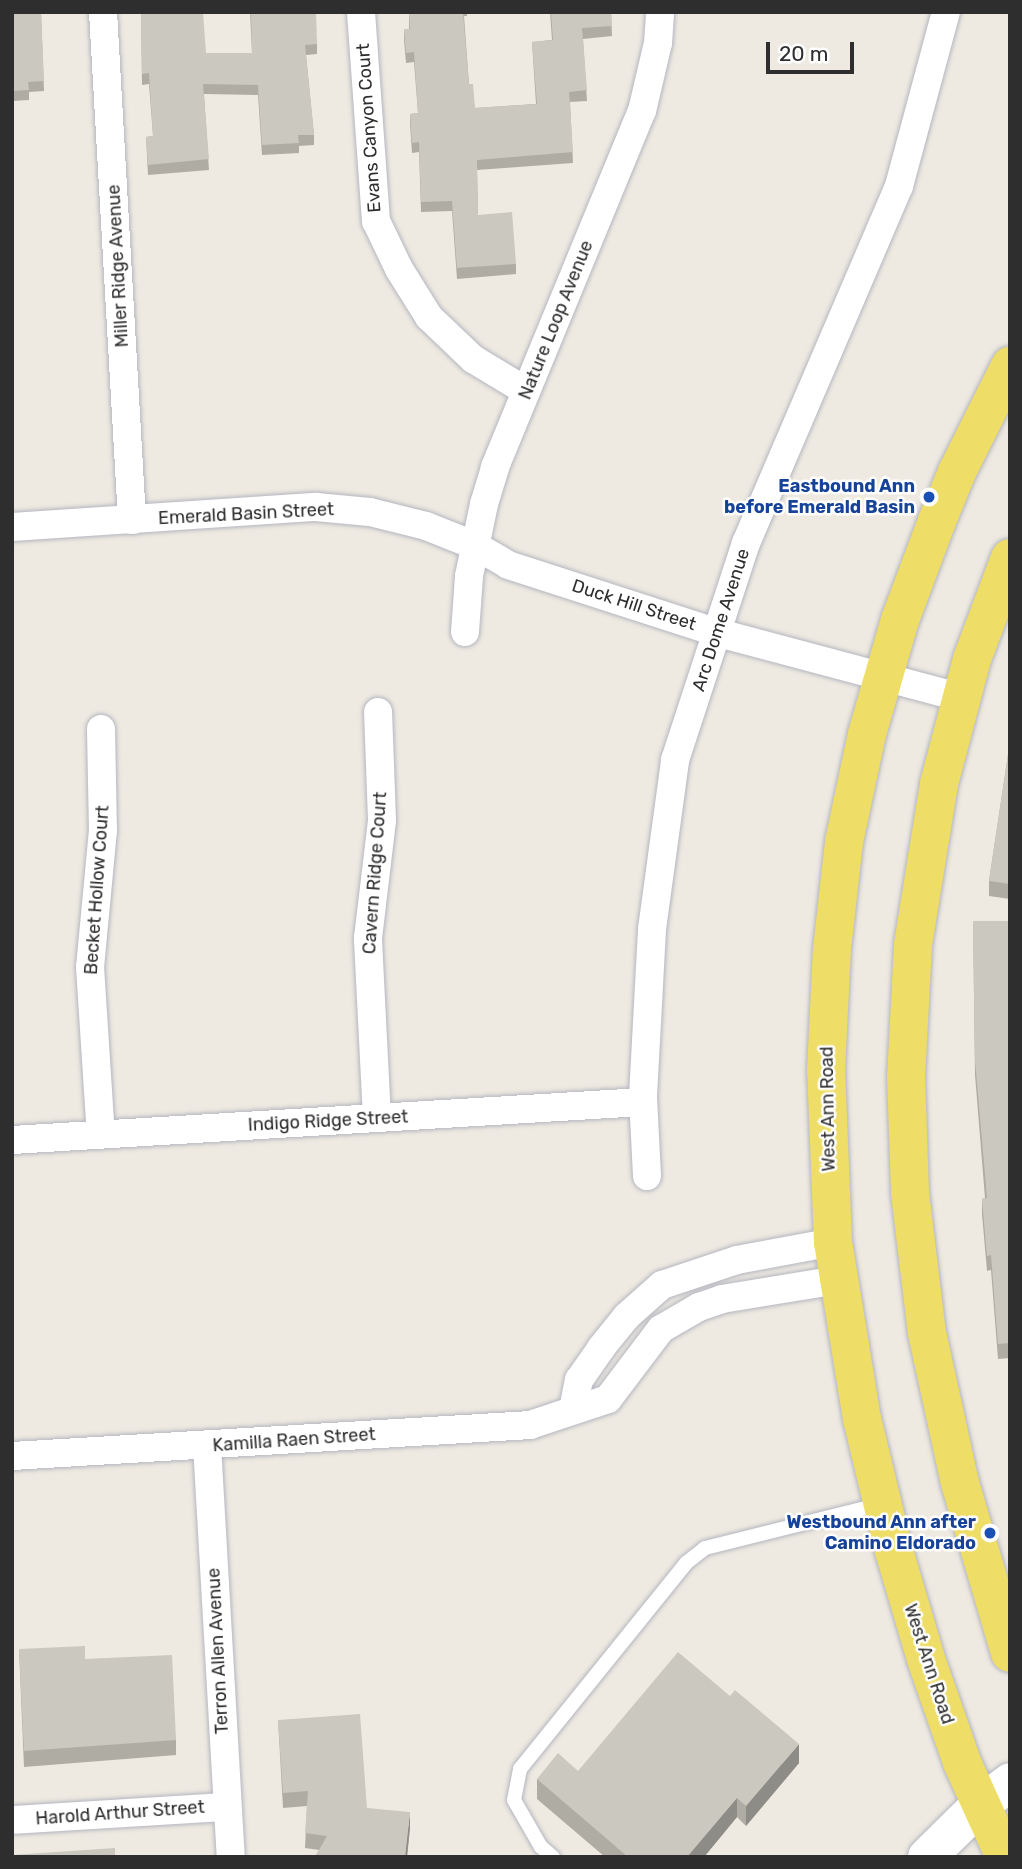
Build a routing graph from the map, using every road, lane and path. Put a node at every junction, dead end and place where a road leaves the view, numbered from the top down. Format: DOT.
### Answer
graph roads {
  1 [pos="103,12"];
  2 [pos="361,12"];
  3 [pos="660,12"];
  4 [pos="946,12"];
  5 [pos="1010,366"];
  6 [pos="526,391"];
  7 [pos="132,520"];
  8 [pos="12,527"];
  9 [pos="474,545"];
  10 [pos="1010,558"];
  11 [pos="465,632"];
  12 [pos="715,632"];
  13 [pos="883,677"];
  14 [pos="960,697"];
  15 [pos="378,712"];
  16 [pos="101,729"];
  17 [pos="643,1102"];
  18 [pos="377,1118"];
  19 [pos="101,1135"];
  20 [pos="12,1140"];
  21 [pos="647,1176"];
  22 [pos="832,1242"];
  23 [pos="838,1280"];
  24 [pos="617,1357"];
  25 [pos="206,1445"];
  26 [pos="12,1455"];
  27 [pos="882,1503"];
  28 [pos="1010,1653"];
  29 [pos="1010,1783"];
  30 [pos="980,1805"];
  31 [pos="227,1807"];
  32 [pos="12,1820"];
  33 [pos="543,1854"];
  34 [pos="231,1857"];
  35 [pos="927,1857"];
  36 [pos="1005,1857"];
  1 -- 7 [label="street, Miller Ridge Avenue"];
  2 -- 6 [label="street, Evans Canyon Court"];
  3 -- 6 [label="street, Nature Loop Avenue"];
  4 -- 12 [label="street, Arc Dome Avenue"];
  5 -- 13 [label="main road, West Ann Road"];
  6 -- 9 [label="street, Nature Loop Avenue"];
  7 -- 8 [label="street, Emerald Basin Street"];
  7 -- 9 [label="street, Emerald Basin Street"];
  9 -- 11 [label="street, Nature Loop Avenue"];
  9 -- 12 [label="street, Duck Hill Street"];
  10 -- 14 [label="main road"];
  12 -- 13 [label="street, Duck Hill Street"];
  12 -- 17 [label="street, Arc Dome Avenue"];
  13 -- 14 [label="street, Duck Hill Street"];
  13 -- 22 [label="main road, West Ann Road"];
  14 -- 28 [label="main road"];
  15 -- 18 [label="street, Cavern Ridge Court"];
  16 -- 19 [label="street, Becket Hollow Court"];
  17 -- 18 [label="street, Indigo Ridge Street"];
  17 -- 21 [label="street, Arc Dome Avenue"];
  18 -- 19 [label="street, Indigo Ridge Street"];
  19 -- 20 [label="street, Indigo Ridge Street"];
  22 -- 23 [label="main road, West Ann Road"];
  22 -- 24 [label="street, Kamilla Raen Street"];
  23 -- 24 [label="street, Kamilla Raen Street"];
  23 -- 27 [label="main road, West Ann Road"];
  24 -- 25 [label="street, Kamilla Raen Street"];
  25 -- 26 [label="street, Kamilla Raen Street"];
  25 -- 31 [label="street, Terron Allen Avenue"];
  27 -- 30 [label="main road, West Ann Road"];
  27 -- 33 [label="lane"];
  29 -- 30 [label="main road"];
  30 -- 35 [label="main road"];
  30 -- 36 [label="main road, West Ann Road"];
  31 -- 32 [label="street, Harold Arthur Street"];
  31 -- 34 [label="street, Terron Allen Avenue"];
}
